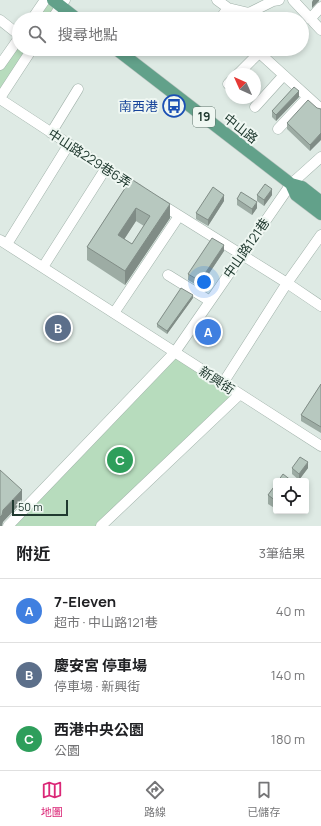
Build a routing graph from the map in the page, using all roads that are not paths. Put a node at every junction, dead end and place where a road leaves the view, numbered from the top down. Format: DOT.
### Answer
graph roads {
  1 [pos="45,0"];
  2 [pos="217,0"];
  3 [pos="279,0"];
  4 [pos="293,0"];
  5 [pos="60,2"];
  6 [pos="321,7"];
  7 [pos="228,8"];
  8 [pos="37,12"];
  9 [pos="55,12"];
  10 [pos="70,12"];
  11 [pos="225,12"];
  12 [pos="245,12"];
  13 [pos="251,12"];
  14 [pos="304,12"];
  15 [pos="310,19"];
  16 [pos="0,20"];
  17 [pos="12,29"];
  18 [pos="321,30"];
  19 [pos="12,47"];
  20 [pos="28,56"];
  21 [pos="125,56"];
  22 [pos="253,56"];
  23 [pos="262,56"];
  24 [pos="2,60"];
  25 [pos="243,68"];
  26 [pos="283,76"];
  27 [pos="78,89"];
  28 [pos="308,98"];
  29 [pos="0,99"];
  30 [pos="255,107"];
  31 [pos="321,109"];
  32 [pos="278,129"];
  33 [pos="51,133"];
  34 [pos="69,144"];
  35 [pos="321,157"];
  36 [pos="106,168"];
  37 [pos="291,184"];
  38 [pos="321,202"];
  39 [pos="321,214"];
  40 [pos="179,216"];
  41 [pos="321,235"];
  42 [pos="3,242"];
  43 [pos="242,254"];
  44 [pos="43,267"];
  45 [pos="168,276"];
  46 [pos="287,283"];
  47 [pos="210,301"];
  48 [pos="321,306"];
  49 [pos="114,313"];
  50 [pos="175,352"];
  51 [pos="223,384"];
  52 [pos="240,394"];
  53 [pos="321,446"];
  54 [pos="107,524"];
  55 [pos="8,526"];
  1 -- 8 [label="street"];
  2 -- 7 [label="street"];
  3 -- 13 [label="street"];
  4 -- 14 [label="street"];
  5 -- 9 [label="street"];
  5 -- 10 [label="main road"];
  6 -- 15 [label="street"];
  7 -- 11 [label="street"];
  7 -- 12 [label="street"];
  15 -- 18 [label="street"];
  16 -- 17 [label="street"];
  19 -- 24 [label="street"];
  20 -- 29 [label="street"];
  21 -- 37 [label="main road, 中山路 / 19"];
  22 -- 25 [label="street"];
  23 -- 26 [label="street"];
  26 -- 28 [label="street"];
  26 -- 30 [label="street"];
  27 -- 33 [label="street"];
  28 -- 31 [label="street"];
  28 -- 32 [label="street"];
  29 -- 33 [label="street, 中山路229巷6弄"];
  33 -- 34 [label="street, 中山路229巷6弄"];
  34 -- 36 [label="street, 中山路229巷6弄"];
  34 -- 42 [label="street"];
  35 -- 37 [label="street, 中山路121巷"];
  36 -- 40 [label="street, 中山路229巷6弄"];
  36 -- 44 [label="street"];
  37 -- 38 [label="main road, 中山路 / 19"];
  37 -- 39 [label="main road, 中山路 / 19"];
  37 -- 43 [label="street, 中山路121巷"];
  40 -- 43 [label="street, 中山路229巷6弄"];
  40 -- 49 [label="street"];
  41 -- 46 [label="street"];
  42 -- 44 [label="street, 新興街"];
  43 -- 46 [label="street, 中山路229巷6弄"];
  43 -- 47 [label="street, 中山路121巷"];
  44 -- 49 [label="street, 新興街"];
  45 -- 47 [label="street"];
  46 -- 48 [label="street, 中山路229巷6弄"];
  46 -- 51 [label="street"];
  47 -- 50 [label="street, 中山路121巷"];
  49 -- 50 [label="street, 新興街"];
  50 -- 51 [label="street, 新興街"];
  50 -- 55 [label="street, 中山路121巷"];
  51 -- 52 [label="street, 新興街"];
  52 -- 53 [label="street, 新興街"];
  52 -- 54 [label="street"];
}
